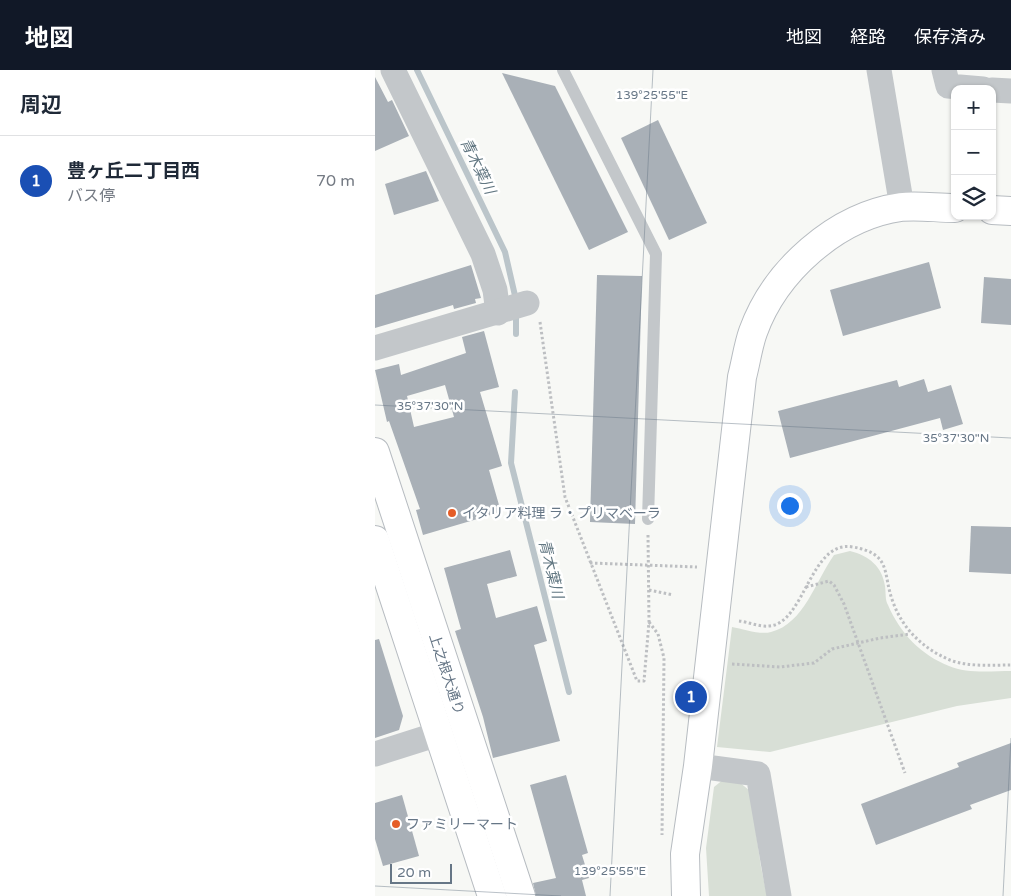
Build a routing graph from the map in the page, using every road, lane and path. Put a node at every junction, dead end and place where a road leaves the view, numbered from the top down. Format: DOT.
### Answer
graph roads {
  1 [pos="393,70"];
  2 [pos="563,70"];
  3 [pos="879,70"];
  4 [pos="944,70"];
  5 [pos="951,86"];
  6 [pos="996,90"];
  7 [pos="1011,91"];
  8 [pos="902,207"];
  9 [pos="951,208"];
  10 [pos="996,210"];
  11 [pos="1011,211"];
  12 [pos="517,311"];
  13 [pos="375,348"];
  14 [pos="375,452"];
  15 [pos="648,519"];
  16 [pos="375,540"];
  17 [pos="590,563"];
  18 [pos="648,566"];
  19 [pos="705,567"];
  20 [pos="805,587"];
  21 [pos="649,590"];
  22 [pos="673,595"];
  23 [pos="736,620"];
  24 [pos="649,622"];
  25 [pos="910,634"];
  26 [pos="858,644"];
  27 [pos="722,663"];
  28 [pos="1011,665"];
  29 [pos="464,726"];
  30 [pos="439,734"];
  31 [pos="375,754"];
  32 [pos="698,766"];
  33 [pos="905,773"];
  34 [pos="685,854"];
  35 [pos="492,896"];
  36 [pos="521,896"];
  37 [pos="687,896"];
  38 [pos="779,896"];
  1 -- 12 [label="street"];
  2 -- 15 [label="lane"];
  3 -- 8 [label="street"];
  4 -- 5 [label="street"];
  6 -- 7 [label="street"];
  8 -- 9 [label="street"];
  8 -- 32 [label="street"];
  10 -- 11 [label="street"];
  12 -- 13 [label="street"];
  12 -- 17 [label="path"];
  14 -- 29 [label="street, 上之根大通り"];
  15 -- 18 [label="path"];
  16 -- 30 [label="street, 上之根大通り"];
  17 -- 18 [label="path"];
  17 -- 24 [label="path"];
  18 -- 19 [label="path"];
  18 -- 21 [label="path"];
  20 -- 23 [label="path"];
  20 -- 25 [label="path"];
  20 -- 26 [label="path"];
  21 -- 22 [label="path"];
  21 -- 24 [label="path"];
  24 -- 34 [label="path"];
  25 -- 26 [label="path"];
  25 -- 28 [label="path"];
  26 -- 27 [label="path"];
  26 -- 33 [label="path"];
  29 -- 30 [label="street"];
  29 -- 36 [label="street, 上之根大通り"];
  30 -- 31 [label="street"];
  30 -- 35 [label="street, 上之根大通り"];
  32 -- 34 [label="street"];
  32 -- 38 [label="street"];
  34 -- 37 [label="street"];
}
